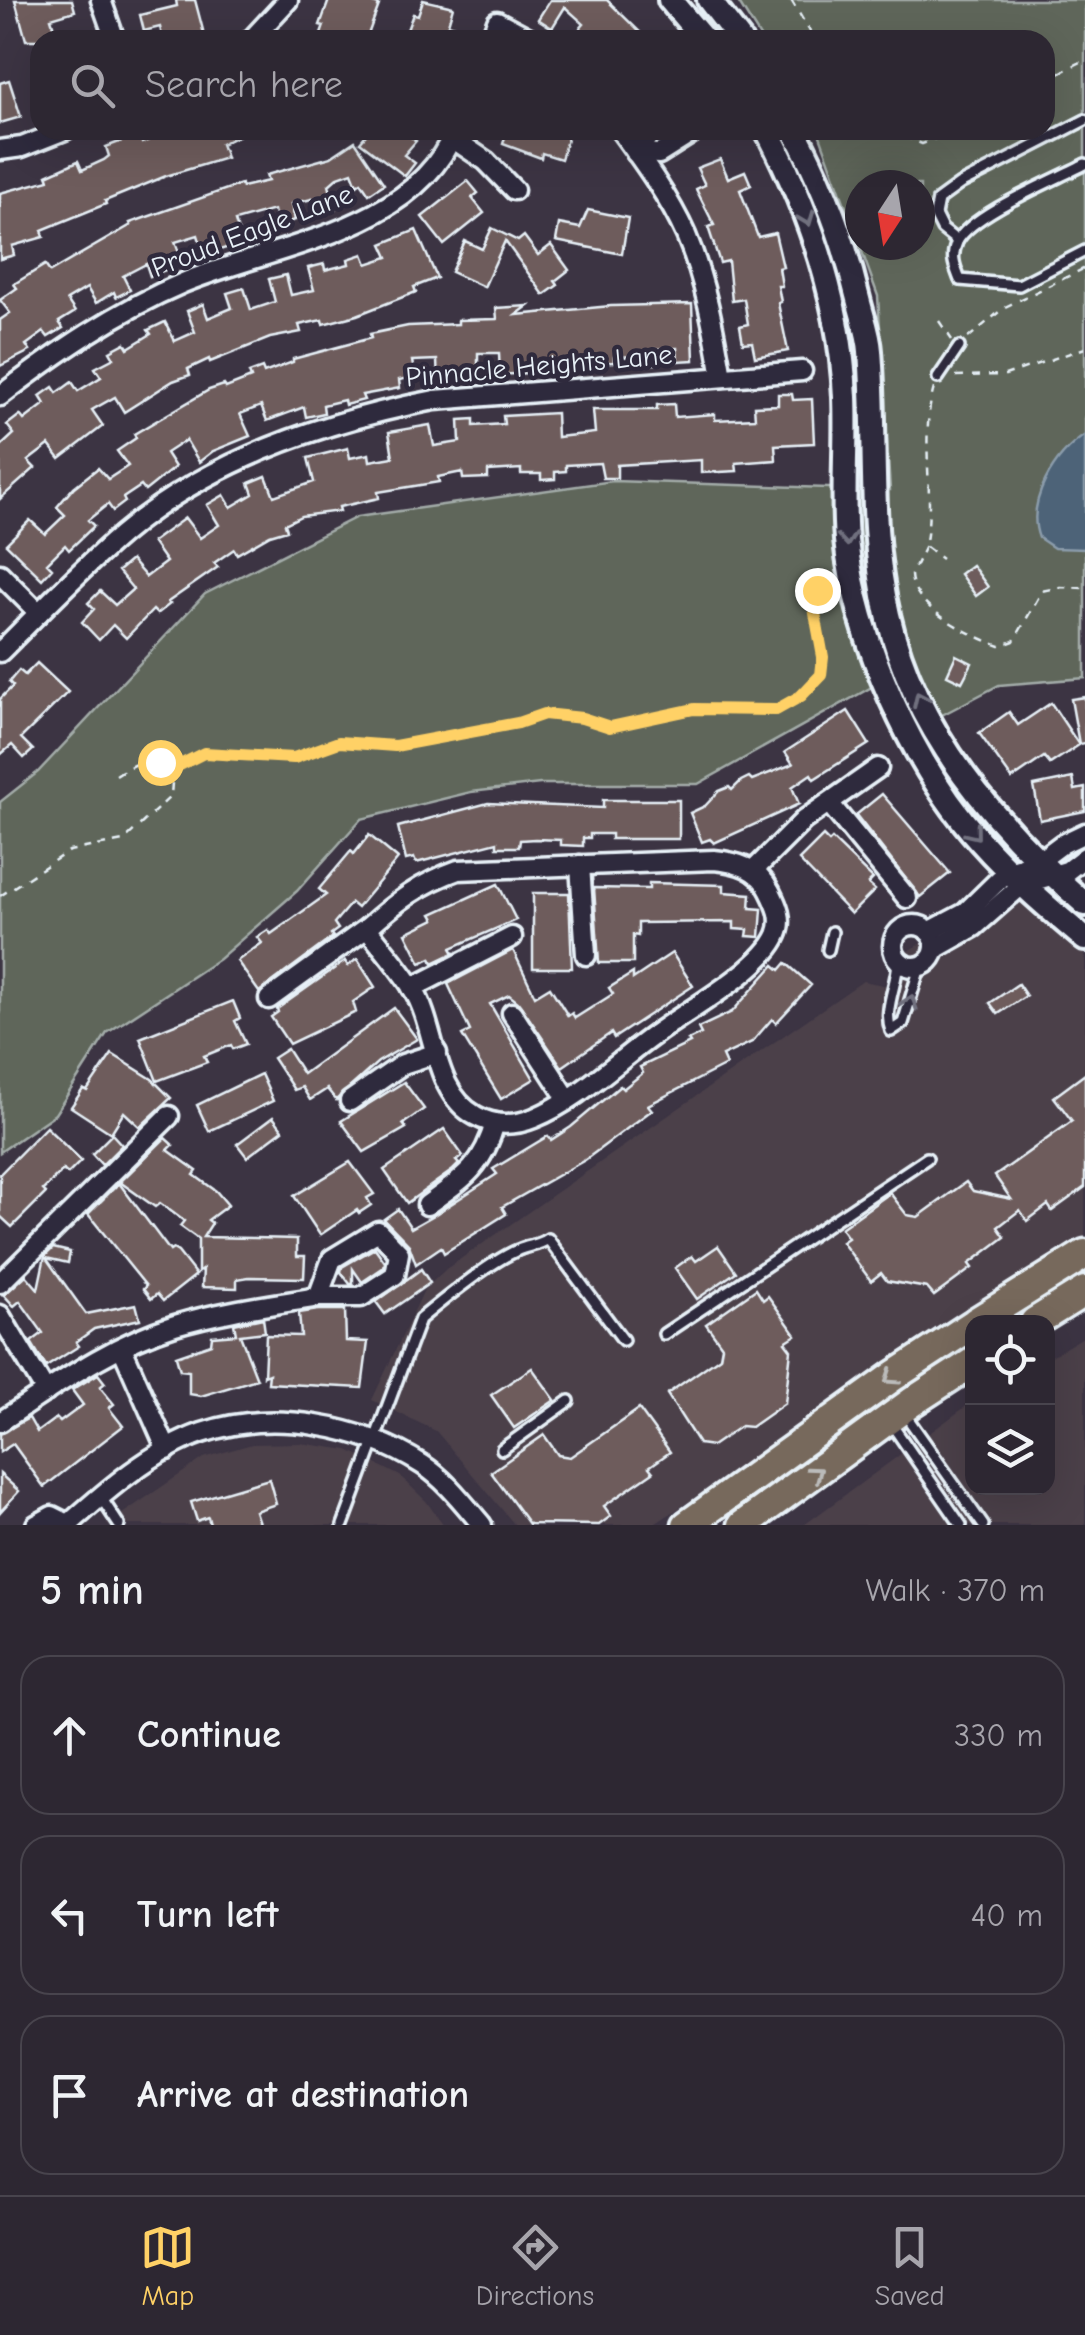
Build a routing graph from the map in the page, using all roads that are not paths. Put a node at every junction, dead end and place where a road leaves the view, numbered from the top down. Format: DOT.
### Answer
graph roads {
  1 [pos="101,0"];
  2 [pos="670,0"];
  3 [pos="709,0"];
  4 [pos="287,1"];
  5 [pos="112,30"];
  6 [pos="260,30"];
  7 [pos="494,30"];
  8 [pos="515,30"];
  9 [pos="696,30"];
  10 [pos="732,30"];
  11 [pos="1085,120"];
  12 [pos="1055,135"];
  13 [pos="38,140"];
  14 [pos="450,140"];
  15 [pos="461,140"];
  16 [pos="627,140"];
  17 [pos="646,140"];
  18 [pos="681,140"];
  19 [pos="772,140"];
  20 [pos="799,140"];
  21 [pos="1046,140"];
  22 [pos="0,150"];
  23 [pos="636,153"];
  24 [pos="1085,164"];
  25 [pos="514,190"];
  26 [pos="958,241"];
  27 [pos="1085,251"];
  28 [pos="870,346"];
  29 [pos="959,347"];
  30 [pos="841,350"];
  31 [pos="802,371"];
  32 [pos="722,377"];
  33 [pos="938,378"];
  34 [pos="0,396"];
  35 [pos="0,574"];
  36 [pos="39,613"];
  37 [pos="0,652"];
  38 [pos="878,768"];
  39 [pos="829,802"];
  40 [pos="1082,834"];
  41 [pos="1085,857"];
  42 [pos="580,865"];
  43 [pos="753,871"];
  44 [pos="1030,873"];
  45 [pos="908,898"];
  46 [pos="1085,904"];
  47 [pos="367,928"];
  48 [pos="832,932"];
  49 [pos="512,937"];
  50 [pos="1085,939"];
  51 [pos="932,941"];
  52 [pos="828,950"];
  53 [pos="586,955"];
  54 [pos="898,961"];
  55 [pos="920,966"];
  56 [pos="412,988"];
  57 [pos="269,999"];
  58 [pos="512,1013"];
  59 [pos="437,1053"];
  60 [pos="567,1098"];
  61 [pos="350,1101"];
  62 [pos="168,1116"];
  63 [pos="495,1123"];
  64 [pos="927,1158"];
  65 [pos="427,1205"];
  66 [pos="1085,1254"];
  67 [pos="0,1283"];
  68 [pos="1085,1291"];
  69 [pos="318,1296"];
  70 [pos="0,1314"];
  71 [pos="988,1315"];
  72 [pos="1047,1315"];
  73 [pos="965,1330"];
  74 [pos="664,1334"];
  75 [pos="622,1340"];
  76 [pos="122,1348"];
  77 [pos="965,1369"];
  78 [pos="46,1392"];
  79 [pos="569,1401"];
  80 [pos="895,1415"];
  81 [pos="0,1422"];
  82 [pos="376,1442"];
  83 [pos="502,1449"];
  84 [pos="168,1450"];
  85 [pos="100,1496"];
  86 [pos="70,1524"];
  87 [pos="36,1525"];
  88 [pos="119,1525"];
  89 [pos="343,1525"];
  90 [pos="482,1525"];
  91 [pos="687,1525"];
  92 [pos="743,1525"];
  93 [pos="961,1525"];
  94 [pos="983,1525"];
  1 -- 5 [label="street"];
  2 -- 9 [label="street"];
  3 -- 10 [label="street"];
  4 -- 6 [label="street"];
  7 -- 8 [label="street"];
  11 -- 12 [label="lane"];
  13 -- 22 [label="street"];
  14 -- 34 [label="street, Proud Eagle Lane"];
  15 -- 25 [label="street"];
  16 -- 23 [label="street"];
  17 -- 23 [label="street"];
  18 -- 23 [label="street"];
  19 -- 30 [label="street, one-way"];
  20 -- 28 [label="street"];
  21 -- 26 [label="lane"];
  23 -- 32 [label="street"];
  24 -- 26 [label="lane"];
  26 -- 27 [label="lane"];
  28 -- 30 [label="lane"];
  44 -- 28 [label="street, one-way"];
  29 -- 33 [label="lane"];
  30 -- 44 [label="street, one-way"];
  31 -- 32 [label="street, Pinnacle Heights Lane"];
  32 -- 36 [label="street, Pinnacle Heights Lane"];
  35 -- 36 [label="street"];
  36 -- 37 [label="street, Pinnacle Heights Lane"];
  38 -- 39 [label="street"];
  39 -- 43 [label="street"];
  39 -- 45 [label="street"];
  40 -- 41 [label="lane"];
  40 -- 44 [label="street"];
  41 -- 44 [label="street"];
  42 -- 43 [label="street"];
  42 -- 47 [label="street"];
  42 -- 53 [label="street"];
  43 -- 60 [label="street"];
  44 -- 46 [label="street"];
  44 -- 50 [label="street"];
  44 -- 51 [label="street"];
  47 -- 56 [label="street"];
  47 -- 57 [label="street"];
  48 -- 52 [label="lane"];
  49 -- 56 [label="street"];
  51 -- 54 [label="street"];
  51 -- 55 [label="street"];
  54 -- 55 [label="street"];
  54 -- 55 [label="lane, one-way"];
  56 -- 59 [label="street"];
  58 -- 60 [label="street"];
  59 -- 61 [label="street"];
  59 -- 63 [label="street"];
  60 -- 63 [label="street"];
  62 -- 67 [label="street"];
  63 -- 65 [label="street"];
  64 -- 74 [label="lane"];
  66 -- 71 [label="main road"];
  68 -- 72 [label="main road"];
  69 -- 69 [label="street"];
  69 -- 76 [label="street"];
  70 -- 78 [label="street"];
  73 -- 91 [label="main road, one-way"];
  75 -- 82 [label="lane"];
  76 -- 78 [label="street"];
  76 -- 84 [label="street"];
  77 -- 80 [label="main road"];
  78 -- 81 [label="street"];
  79 -- 83 [label="lane"];
  92 -- 80 [label="main road, one-way"];
  80 -- 93 [label="lane"];
  80 -- 94 [label="lane"];
  82 -- 84 [label="street"];
  82 -- 89 [label="lane"];
  82 -- 90 [label="street"];
  84 -- 85 [label="street"];
  85 -- 86 [label="street"];
  85 -- 88 [label="lane"];
  86 -- 87 [label="street"];
}
